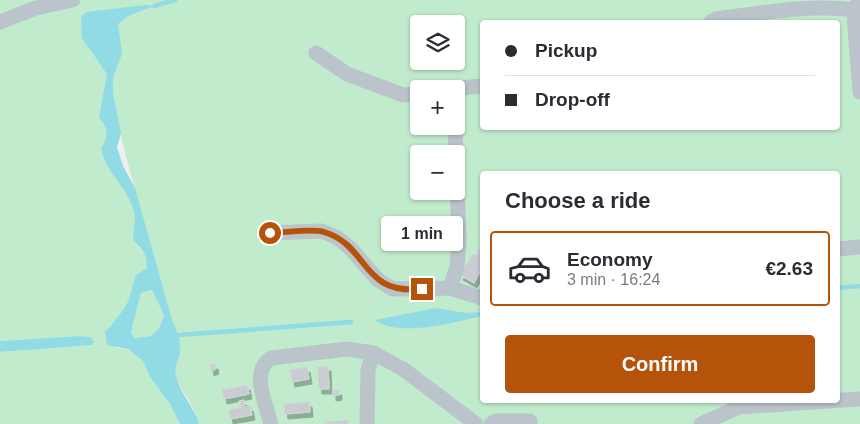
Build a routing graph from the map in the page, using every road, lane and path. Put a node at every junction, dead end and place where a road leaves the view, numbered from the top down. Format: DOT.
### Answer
graph roads {
  1 [pos="73,0"];
  2 [pos="857,5"];
  3 [pos="714,20"];
  4 [pos="0,22"];
  5 [pos="316,53"];
  6 [pos="480,86"];
  7 [pos="465,87"];
  8 [pos="860,92"];
  9 [pos="410,95"];
  10 [pos="458,200"];
  11 [pos="270,233"];
  12 [pos="860,247"];
  13 [pos="840,249"];
  14 [pos="450,288"];
  15 [pos="480,297"];
  16 [pos="373,353"];
  17 [pos="860,399"];
  18 [pos="840,401"];
  19 [pos="813,403"];
  20 [pos="530,421"];
  21 [pos="271,424"];
  22 [pos="367,424"];
  23 [pos="476,424"];
  24 [pos="491,424"];
  25 [pos="701,424"];
  1 -- 4 [label="street"];
  2 -- 3 [label="street"];
  2 -- 8 [label="street"];
  5 -- 9 [label="street"];
  6 -- 7 [label="street"];
  10 -- 14 [label="street"];
  11 -- 14 [label="street"];
  12 -- 13 [label="street"];
  14 -- 15 [label="street"];
  16 -- 21 [label="street"];
  16 -- 22 [label="street"];
  16 -- 23 [label="street"];
  17 -- 18 [label="street"];
  19 -- 25 [label="street"];
  20 -- 24 [label="street"];
}
